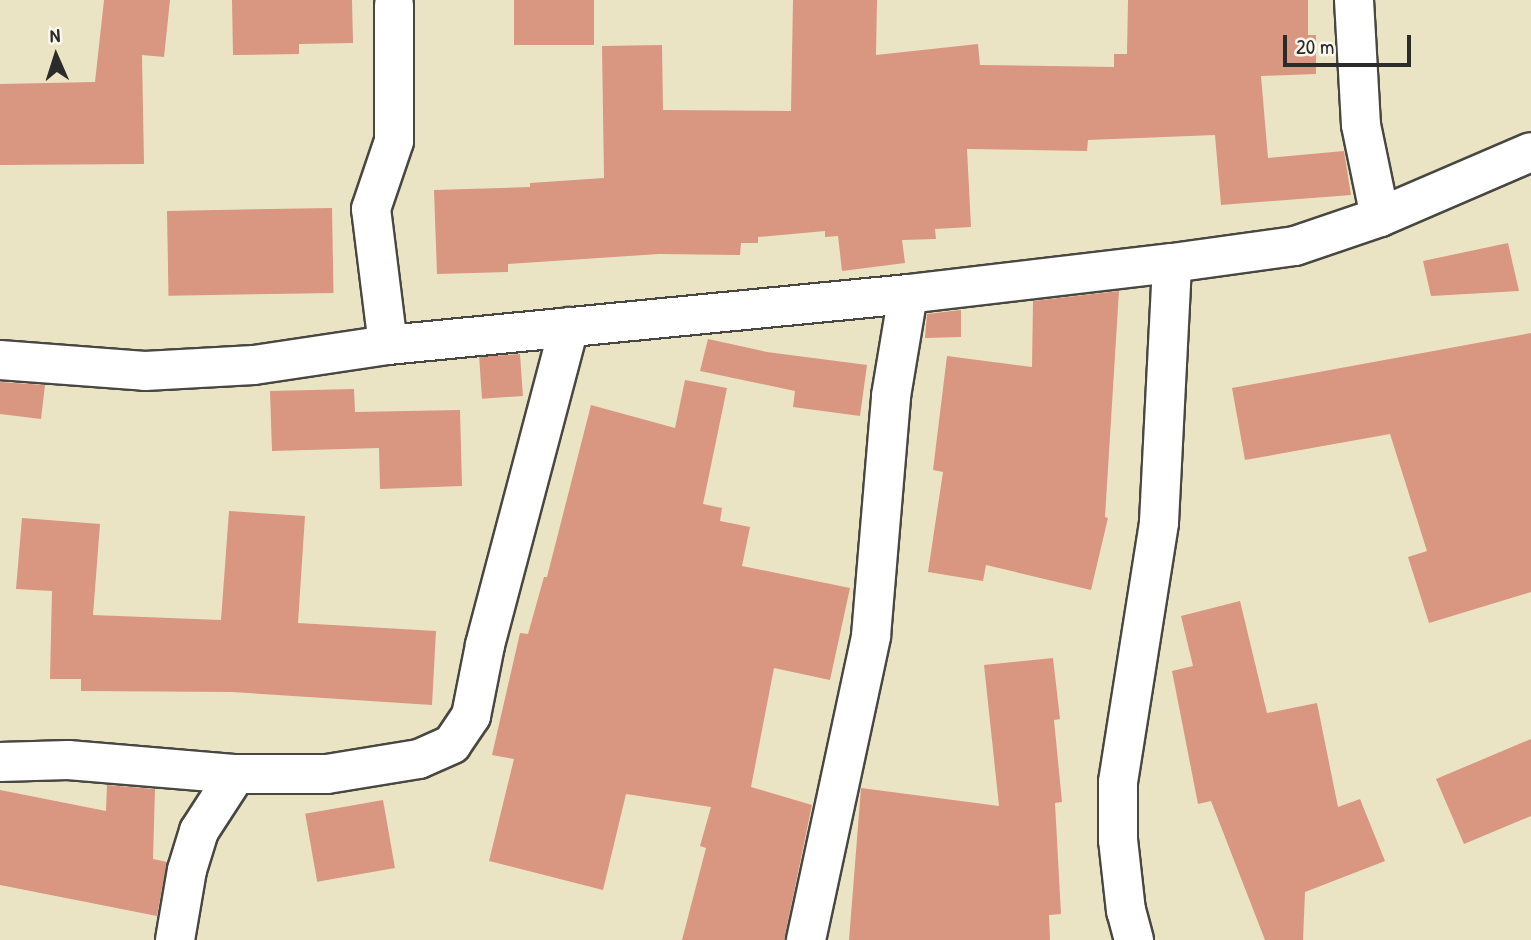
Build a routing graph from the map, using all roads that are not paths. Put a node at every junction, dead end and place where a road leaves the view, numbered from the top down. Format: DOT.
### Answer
graph roads {
  1 [pos="1354,0"];
  2 [pos="394,5"];
  3 [pos="1531,152"];
  4 [pos="1380,217"];
  5 [pos="1172,263"];
  6 [pos="908,294"];
  7 [pos="569,327"];
  8 [pos="388,345"];
  9 [pos="0,360"];
  10 [pos="0,762"];
  11 [pos="236,774"];
  12 [pos="175,940"];
  13 [pos="806,940"];
  14 [pos="1134,940"];
  1 -- 4 [label="street"];
  2 -- 8 [label="street"];
  3 -- 4 [label="street"];
  4 -- 5 [label="street"];
  5 -- 6 [label="street"];
  5 -- 14 [label="street"];
  6 -- 7 [label="street"];
  6 -- 13 [label="street"];
  7 -- 8 [label="street"];
  7 -- 11 [label="street"];
  8 -- 9 [label="street"];
  10 -- 11 [label="street"];
  11 -- 12 [label="street"];
}
